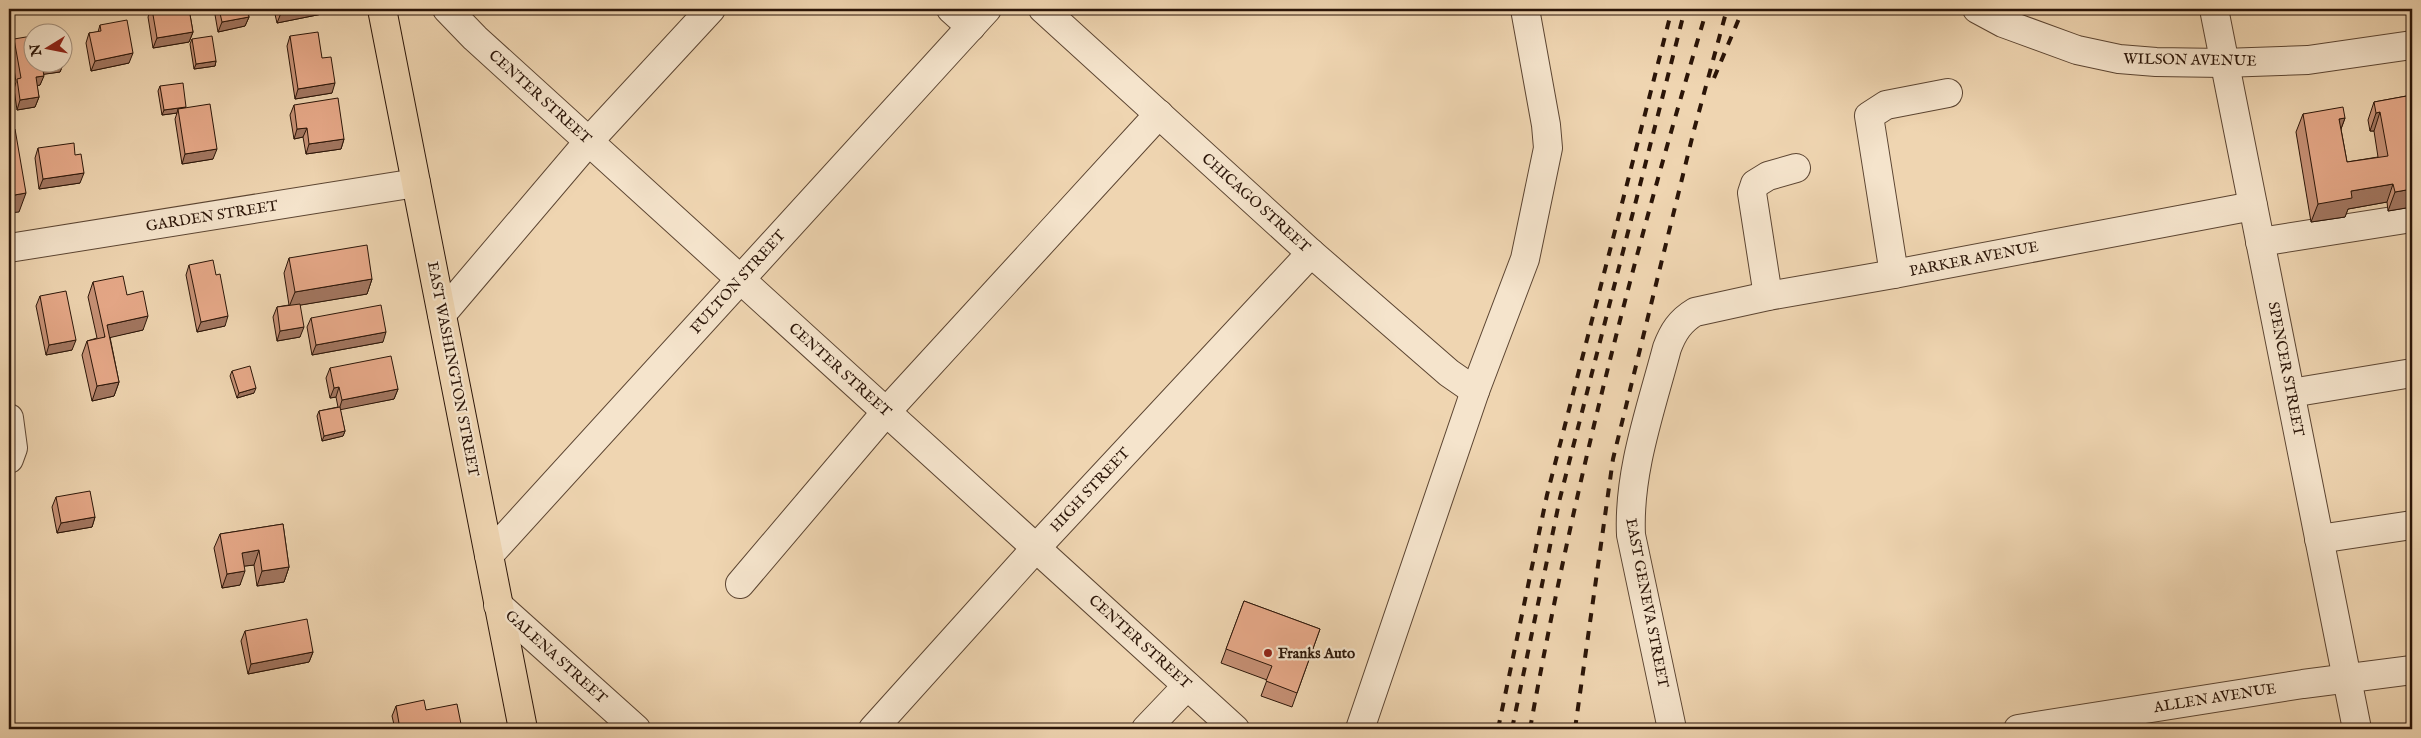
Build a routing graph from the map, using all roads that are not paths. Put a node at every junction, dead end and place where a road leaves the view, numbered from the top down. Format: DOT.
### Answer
graph roads {
  1 [pos="382,9"];
  2 [pos="447,9"];
  3 [pos="712,9"];
  4 [pos="951,9"];
  5 [pos="1043,9"];
  6 [pos="1525,9"];
  7 [pos="1977,9"];
  8 [pos="2214,9"];
  9 [pos="979,18"];
  10 [pos="2412,45"];
  11 [pos="2223,63"];
  12 [pos="1948,93"];
  13 [pos="1159,114"];
  14 [pos="588,141"];
  15 [pos="1796,168"];
  16 [pos="416,183"];
  17 [pos="2253,206"];
  18 [pos="2412,218"];
  19 [pos="2260,242"];
  20 [pos="9,248"];
  21 [pos="1310,253"];
  22 [pos="1894,274"];
  23 [pos="740,279"];
  24 [pos="1768,296"];
  25 [pos="1695,312"];
  26 [pos="442,314"];
  27 [pos="2412,373"];
  28 [pos="1475,391"];
  29 [pos="2291,393"];
  30 [pos="886,412"];
  31 [pos="9,418"];
  32 [pos="9,459"];
  33 [pos="2412,525"];
  34 [pos="2320,539"];
  35 [pos="1036,548"];
  36 [pos="489,555"];
  37 [pos="740,584"];
  38 [pos="498,605"];
  39 [pos="2412,670"];
  40 [pos="2347,679"];
  41 [pos="1187,686"];
  42 [pos="626,726"];
  43 [pos="523,729"];
  44 [pos="873,729"];
  45 [pos="1146,729"];
  46 [pos="1235,729"];
  47 [pos="1360,729"];
  48 [pos="1672,729"];
  49 [pos="2018,729"];
  50 [pos="2357,729"];
  1 -- 16 [label="main road, EAST WASHINGTON STREET"];
  2 -- 14 [label="street, CENTER STREET"];
  3 -- 14 [label="street"];
  4 -- 9 [label="street"];
  5 -- 13 [label="street, CHICAGO STREET"];
  6 -- 28 [label="street"];
  7 -- 11 [label="street, WILSON AVENUE"];
  8 -- 11 [label="street, SPENCER STREET"];
  9 -- 23 [label="street, FULTON STREET"];
  10 -- 11 [label="street, WILSON AVENUE"];
  11 -- 17 [label="street, SPENCER STREET"];
  12 -- 22 [label="street"];
  13 -- 21 [label="street, CHICAGO STREET"];
  13 -- 30 [label="street"];
  14 -- 23 [label="street, CENTER STREET"];
  14 -- 26 [label="street"];
  15 -- 24 [label="street"];
  16 -- 20 [label="street, GARDEN STREET"];
  16 -- 26 [label="main road, EAST WASHINGTON STREET"];
  17 -- 19 [label="street, SPENCER STREET"];
  17 -- 22 [label="street, PARKER AVENUE"];
  18 -- 19 [label="street"];
  19 -- 29 [label="street, SPENCER STREET"];
  21 -- 28 [label="street, CHICAGO STREET"];
  21 -- 35 [label="street, HIGH STREET"];
  22 -- 24 [label="street, PARKER AVENUE"];
  23 -- 30 [label="street, CENTER STREET"];
  23 -- 36 [label="street, FULTON STREET"];
  24 -- 25 [label="street, PARKER AVENUE"];
  25 -- 48 [label="street, EAST GENEVA STREET"];
  26 -- 36 [label="main road, EAST WASHINGTON STREET"];
  27 -- 29 [label="street"];
  28 -- 47 [label="street"];
  29 -- 34 [label="street, SPENCER STREET"];
  30 -- 35 [label="street, CENTER STREET"];
  30 -- 37 [label="street"];
  31 -- 32 [label="street"];
  33 -- 34 [label="street"];
  34 -- 40 [label="street, SPENCER STREET"];
  35 -- 41 [label="street, CENTER STREET"];
  35 -- 44 [label="street, HIGH STREET"];
  36 -- 38 [label="main road, EAST WASHINGTON STREET"];
  38 -- 42 [label="street, GALENA STREET"];
  38 -- 43 [label="main road, EAST WASHINGTON STREET"];
  39 -- 40 [label="street, ALLEN AVENUE"];
  40 -- 49 [label="street, ALLEN AVENUE"];
  40 -- 50 [label="street, SPENCER STREET"];
  41 -- 45 [label="street"];
  41 -- 46 [label="street, CENTER STREET"];
}
